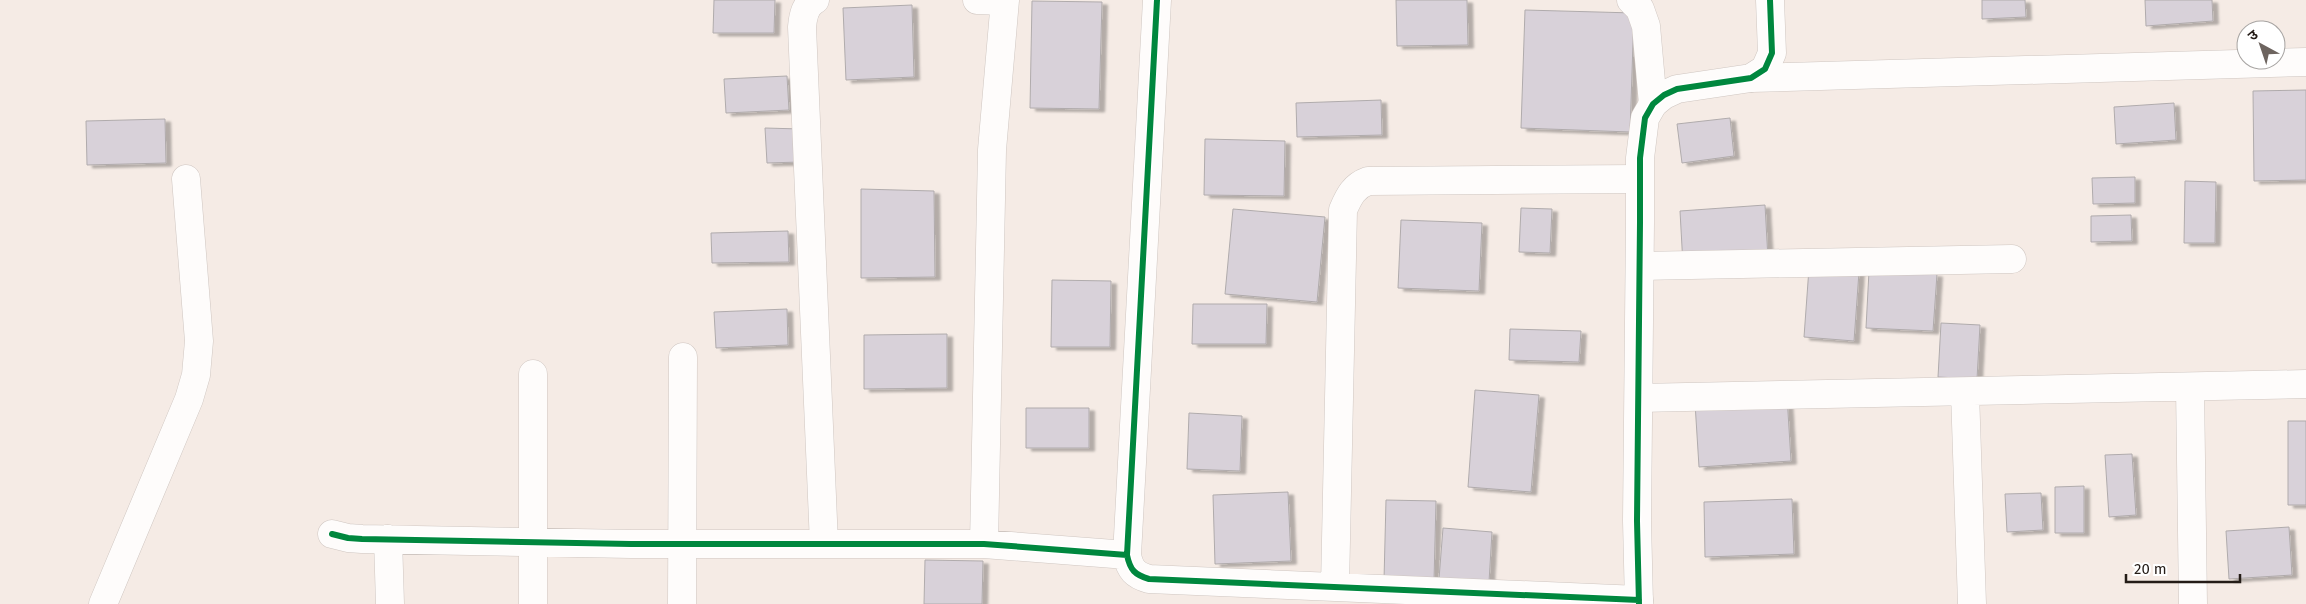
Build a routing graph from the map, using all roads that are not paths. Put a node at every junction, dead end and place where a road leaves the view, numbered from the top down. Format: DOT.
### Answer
graph roads {
  1 [pos="815,0"];
  2 [pos="977,0"];
  3 [pos="1157,0"];
  4 [pos="1631,0"];
  5 [pos="1770,0"];
  6 [pos="1005,1"];
  7 [pos="2306,62"];
  8 [pos="1751,78"];
  9 [pos="1653,104"];
  10 [pos="186,179"];
  11 [pos="1639,179"];
  12 [pos="2012,259"];
  13 [pos="1640,266"];
  14 [pos="683,357"];
  15 [pos="534,374"];
  16 [pos="2306,384"];
  17 [pos="2190,387"];
  18 [pos="1965,392"];
  19 [pos="1639,398"];
  20 [pos="332,534"];
  21 [pos="388,539"];
  22 [pos="532,542"];
  23 [pos="682,543"];
  24 [pos="824,544"];
  25 [pos="984,544"];
  26 [pos="1127,555"];
  27 [pos="1335,587"];
  28 [pos="1245,594"];
  29 [pos="1639,602"];
  30 [pos="102,604"];
  31 [pos="390,604"];
  32 [pos="533,604"];
  33 [pos="682,604"];
  34 [pos="1972,604"];
  35 [pos="2193,604"];
  1 -- 24 [label="street"];
  2 -- 6 [label="street"];
  3 -- 26 [label="street"];
  4 -- 9 [label="street"];
  5 -- 8 [label="street"];
  6 -- 25 [label="street"];
  7 -- 8 [label="street"];
  8 -- 9 [label="street"];
  9 -- 11 [label="street"];
  10 -- 30 [label="street"];
  11 -- 13 [label="street"];
  11 -- 27 [label="street"];
  12 -- 13 [label="street"];
  13 -- 19 [label="street"];
  14 -- 23 [label="street"];
  15 -- 22 [label="street"];
  16 -- 17 [label="street"];
  17 -- 18 [label="street"];
  17 -- 35 [label="street"];
  18 -- 19 [label="street"];
  18 -- 34 [label="street"];
  19 -- 29 [label="street"];
  20 -- 21 [label="street"];
  21 -- 22 [label="street"];
  21 -- 31 [label="street"];
  22 -- 23 [label="street"];
  22 -- 32 [label="street"];
  23 -- 24 [label="street"];
  23 -- 33 [label="street"];
  24 -- 25 [label="street"];
  25 -- 26 [label="street"];
  26 -- 28 [label="street"];
  27 -- 28 [label="street"];
  27 -- 29 [label="street"];
}
